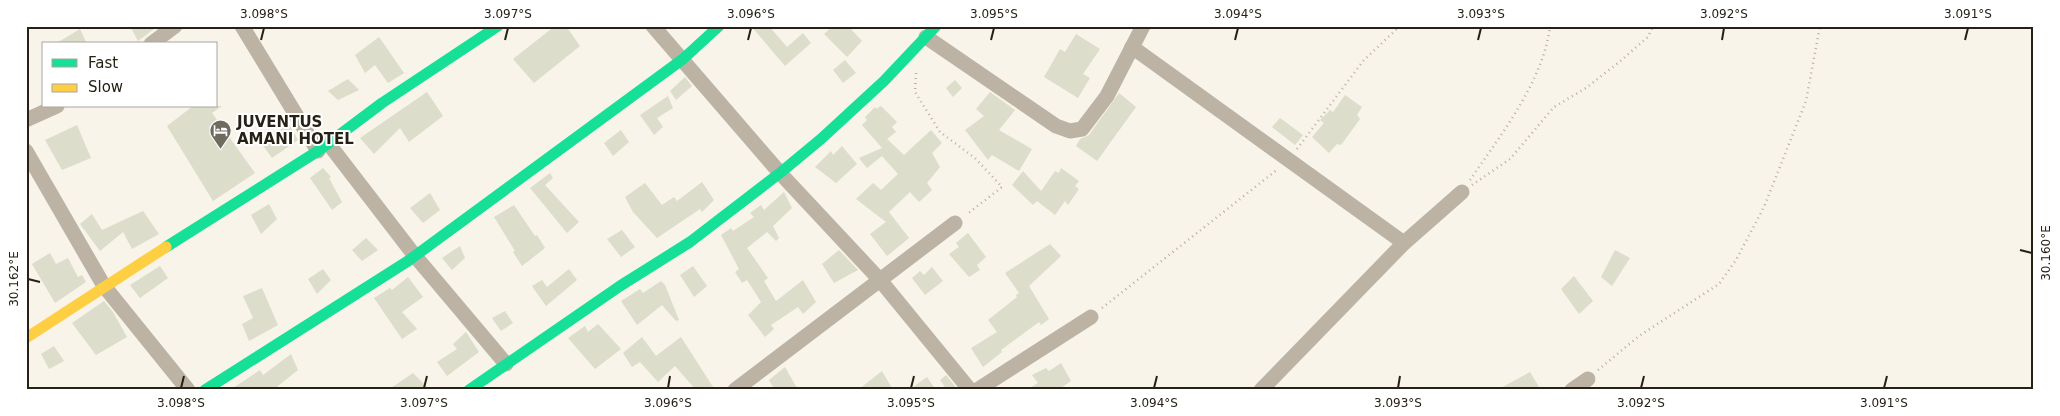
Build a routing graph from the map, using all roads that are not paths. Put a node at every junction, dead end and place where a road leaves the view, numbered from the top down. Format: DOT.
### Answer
graph roads {
  1 [pos="175,26"];
  2 [pos="242,26"];
  3 [pos="498,26"];
  4 [pos="653,26"];
  5 [pos="719,26"];
  6 [pos="1143,26"];
  7 [pos="931,31"];
  8 [pos="154,42"];
  9 [pos="1132,47"];
  10 [pos="683,59"];
  11 [pos="53,108"];
  12 [pos="26,120"];
  13 [pos="323,147"];
  14 [pos="26,151"];
  15 [pos="780,173"];
  16 [pos="1462,192"];
  17 [pos="955,223"];
  18 [pos="1404,244"];
  19 [pos="415,256"];
  20 [pos="880,280"];
  21 [pos="104,286"];
  22 [pos="1091,317"];
  23 [pos="26,338"];
  24 [pos="506,364"];
  25 [pos="1588,379"];
  26 [pos="188,390"];
  27 [pos="205,390"];
  28 [pos="469,390"];
  29 [pos="735,390"];
  30 [pos="970,390"];
  31 [pos="977,390"];
  32 [pos="1261,390"];
  33 [pos="1572,390"];
  1 -- 8 [label="street"];
  2 -- 13 [label="street"];
  3 -- 13 [label="street"];
  4 -- 10 [label="street"];
  5 -- 10 [label="street"];
  6 -- 9 [label="street"];
  7 -- 9 [label="street"];
  7 -- 15 [label="street"];
  9 -- 18 [label="street"];
  10 -- 15 [label="street"];
  10 -- 19 [label="street"];
  11 -- 12 [label="street"];
  13 -- 19 [label="street"];
  13 -- 21 [label="street"];
  14 -- 21 [label="street"];
  15 -- 20 [label="street"];
  15 -- 24 [label="street"];
  16 -- 18 [label="street"];
  17 -- 20 [label="street"];
  18 -- 32 [label="street"];
  19 -- 24 [label="street"];
  19 -- 27 [label="street"];
  20 -- 29 [label="street"];
  20 -- 30 [label="street"];
  21 -- 23 [label="street"];
  21 -- 26 [label="street"];
  22 -- 31 [label="street"];
  24 -- 28 [label="street"];
  25 -- 33 [label="street"];
}
